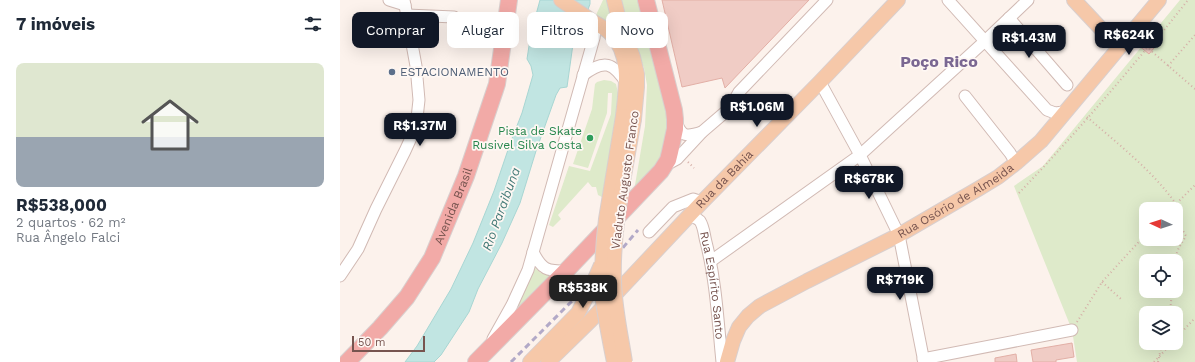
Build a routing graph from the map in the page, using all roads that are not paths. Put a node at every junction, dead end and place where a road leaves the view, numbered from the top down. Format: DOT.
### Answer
graph roads {
  1 [pos="389,0"];
  2 [pos="509,0"];
  3 [pos="561,0"];
  4 [pos="614,0"];
  5 [pos="646,0"];
  6 [pos="828,0"];
  7 [pos="898,0"];
  8 [pos="948,0"];
  9 [pos="1028,0"];
  10 [pos="1074,0"];
  11 [pos="1159,0"];
  12 [pos="405,7"];
  13 [pos="579,12"];
  14 [pos="447,16"];
  15 [pos="1009,18"];
  16 [pos="598,24"];
  17 [pos="1137,27"];
  18 [pos="1104,32"];
  19 [pos="985,41"];
  20 [pos="591,48"];
  21 [pos="1102,67"];
  22 [pos="583,75"];
  23 [pos="820,82"];
  24 [pos="626,84"];
  25 [pos="1067,85"];
  26 [pos="965,96"];
  27 [pos="1064,112"];
  28 [pos="629,117"];
  29 [pos="675,119"];
  30 [pos="702,132"];
  31 [pos="860,155"];
  32 [pos="1016,163"];
  33 [pos="662,168"];
  34 [pos="702,202"];
  35 [pos="689,216"];
  36 [pos="650,232"];
  37 [pos="899,235"];
  38 [pos="533,252"];
  39 [pos="603,261"];
  40 [pos="711,261"];
  41 [pos="566,271"];
  42 [pos="340,276"];
  43 [pos="1072,330"];
  44 [pos="479,358"];
  45 [pos="923,360"];
  46 [pos="347,362"];
  47 [pos="530,362"];
  48 [pos="548,362"];
  49 [pos="614,362"];
  50 [pos="625,362"];
  51 [pos="722,362"];
  52 [pos="727,362"];
  1 -- 12 [label="street"];
  2 -- 46 [label="highway, Avenida Brasil"];
  3 -- 13 [label="main road, Viaduto Augusto Franco"];
  4 -- 28 [label="main road, Viaduto Augusto Franco"];
  5 -- 29 [label="highway"];
  6 -- 30 [label="street"];
  7 -- 23 [label="main road, Rua da Bahia"];
  8 -- 19 [label="street"];
  9 -- 15 [label="street"];
  10 -- 18 [label="main road"];
  11 -- 17 [label="main road, Rua Osório de Almeida"];
  12 -- 14 [label="street"];
  12 -- 42 [label="street"];
  15 -- 19 [label="street"];
  15 -- 25 [label="street"];
  16 -- 24 [label="main road, Viaduto Augusto Franco"];
  17 -- 18 [label="main road"];
  17 -- 21 [label="main road, Rua Osório de Almeida"];
  18 -- 21 [label="main road"];
  19 -- 27 [label="street"];
  19 -- 31 [label="street"];
  20 -- 22 [label="street"];
  21 -- 27 [label="main road, Rua Osório de Almeida"];
  22 -- 24 [label="street"];
  22 -- 38 [label="street"];
  23 -- 31 [label="street"];
  23 -- 34 [label="main road, Rua da Bahia"];
  24 -- 28 [label="main road, Viaduto Augusto Franco"];
  26 -- 32 [label="street"];
  27 -- 32 [label="main road, Rua Osório de Almeida"];
  28 -- 39 [label="main road, Viaduto Augusto Franco, bridge"];
  28 -- 50 [label="main road, Viaduto Augusto Franco, bridge"];
  29 -- 30 [label="street"];
  29 -- 33 [label="highway"];
  30 -- 33 [label="street"];
  31 -- 37 [label="street"];
  31 -- 40 [label="street"];
  32 -- 37 [label="main road, Rua Osório de Almeida"];
  33 -- 41 [label="highway"];
  34 -- 35 [label="main road, Rua da Bahia"];
  34 -- 36 [label="street"];
  35 -- 40 [label="street, Rua Espírito Santo"];
  35 -- 48 [label="main road, Rua da Bahia"];
  37 -- 45 [label="street"];
  37 -- 52 [label="main road, Rua Osório de Almeida"];
  38 -- 41 [label="street"];
  38 -- 44 [label="street"];
  39 -- 47 [label="main road, bridge"];
  39 -- 49 [label="main road, Viaduto Augusto Franco, bridge"];
  40 -- 51 [label="street, Rua Espírito Santo"];
  41 -- 44 [label="highway"];
  43 -- 45 [label="street"];
}
